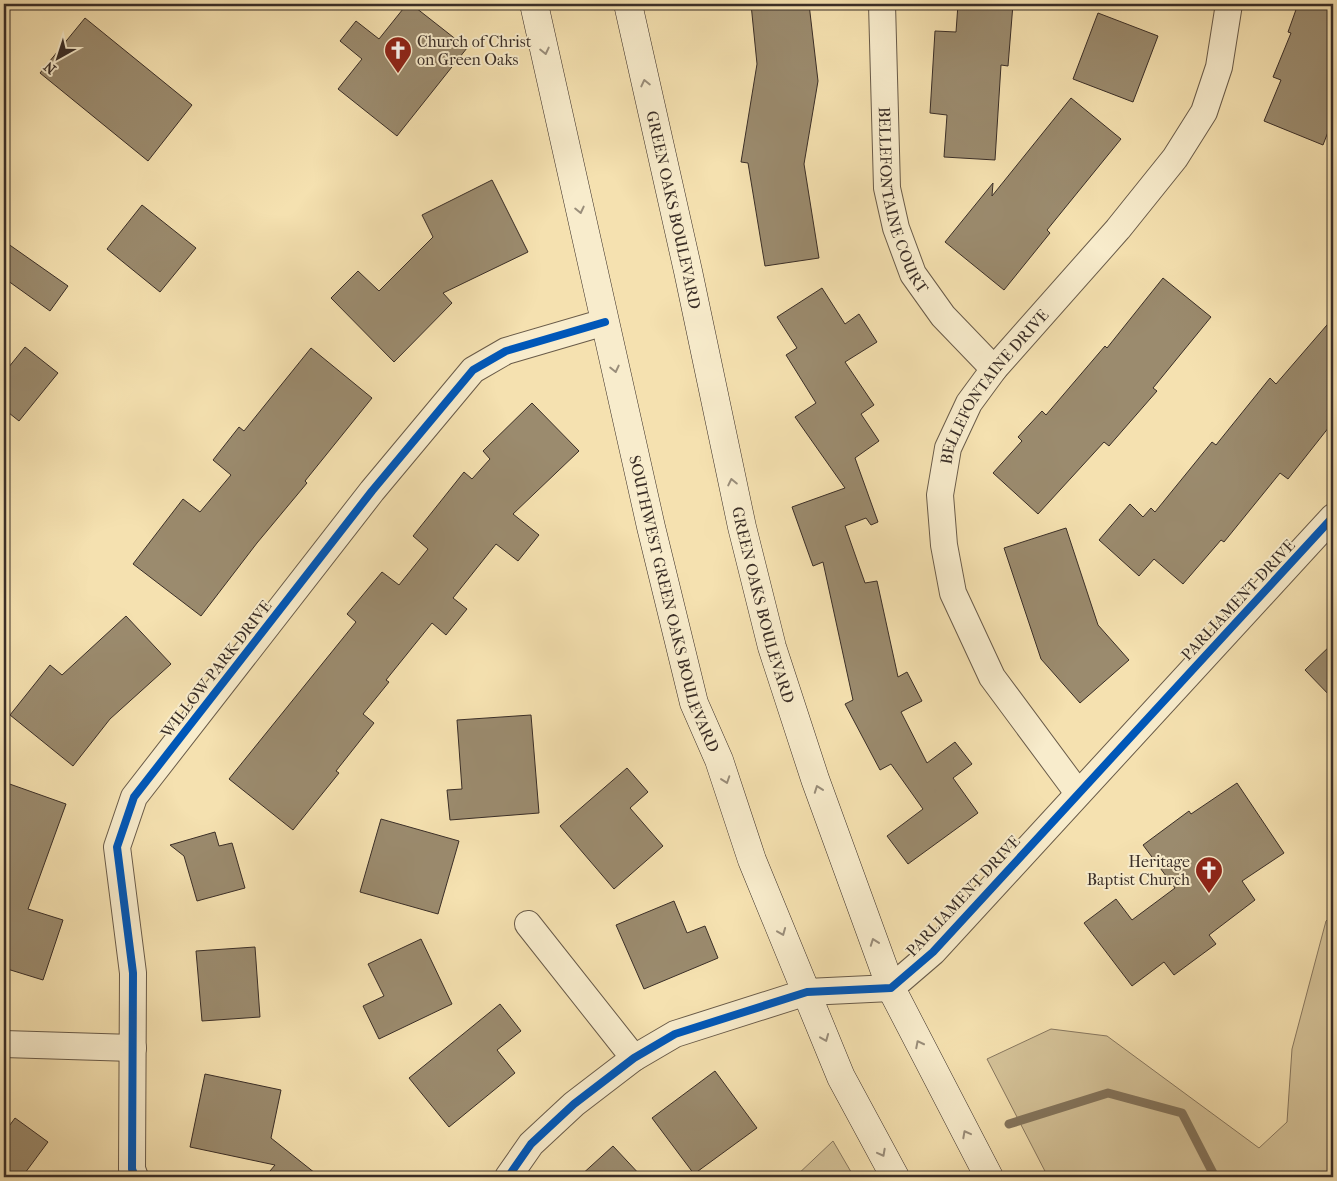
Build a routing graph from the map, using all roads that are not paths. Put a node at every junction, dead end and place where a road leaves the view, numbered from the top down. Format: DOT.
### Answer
graph roads {
  1 [pos="534,4"];
  2 [pos="628,4"];
  3 [pos="882,4"];
  4 [pos="1229,4"];
  5 [pos="605,322"];
  6 [pos="994,369"];
  7 [pos="1333,517"];
  8 [pos="1078,793"];
  9 [pos="528,924"];
  10 [pos="891,988"];
  11 [pos="807,992"];
  12 [pos="4,1044"];
  13 [pos="132,1048"];
  14 [pos="634,1058"];
  15 [pos="135,1177"];
  16 [pos="508,1177"];
  17 [pos="895,1177"];
  18 [pos="989,1177"];
  1 -- 5 [label="main road, SOUTHWEST GREEN OAKS BOULEVARD, one-way"];
  10 -- 2 [label="main road, GREEN OAKS BOULEVARD, one-way"];
  3 -- 6 [label="street, BELLEFONTAINE COURT"];
  4 -- 6 [label="street, BELLEFONTAINE DRIVE"];
  5 -- 11 [label="main road, SOUTHWEST GREEN OAKS BOULEVARD, one-way"];
  5 -- 13 [label="street, WILLOW PARK DRIVE"];
  6 -- 8 [label="street, BELLEFONTAINE DRIVE"];
  7 -- 8 [label="street, PARLIAMENT DRIVE"];
  8 -- 10 [label="street, PARLIAMENT DRIVE"];
  9 -- 14 [label="street"];
  10 -- 11 [label="street"];
  18 -- 10 [label="main road, GREEN OAKS BOULEVARD, one-way"];
  11 -- 14 [label="street"];
  11 -- 17 [label="main road, SOUTHWEST GREEN OAKS BOULEVARD, one-way"];
  12 -- 13 [label="street"];
  13 -- 15 [label="street, WILLOW PARK DRIVE"];
  14 -- 16 [label="street"];
}
